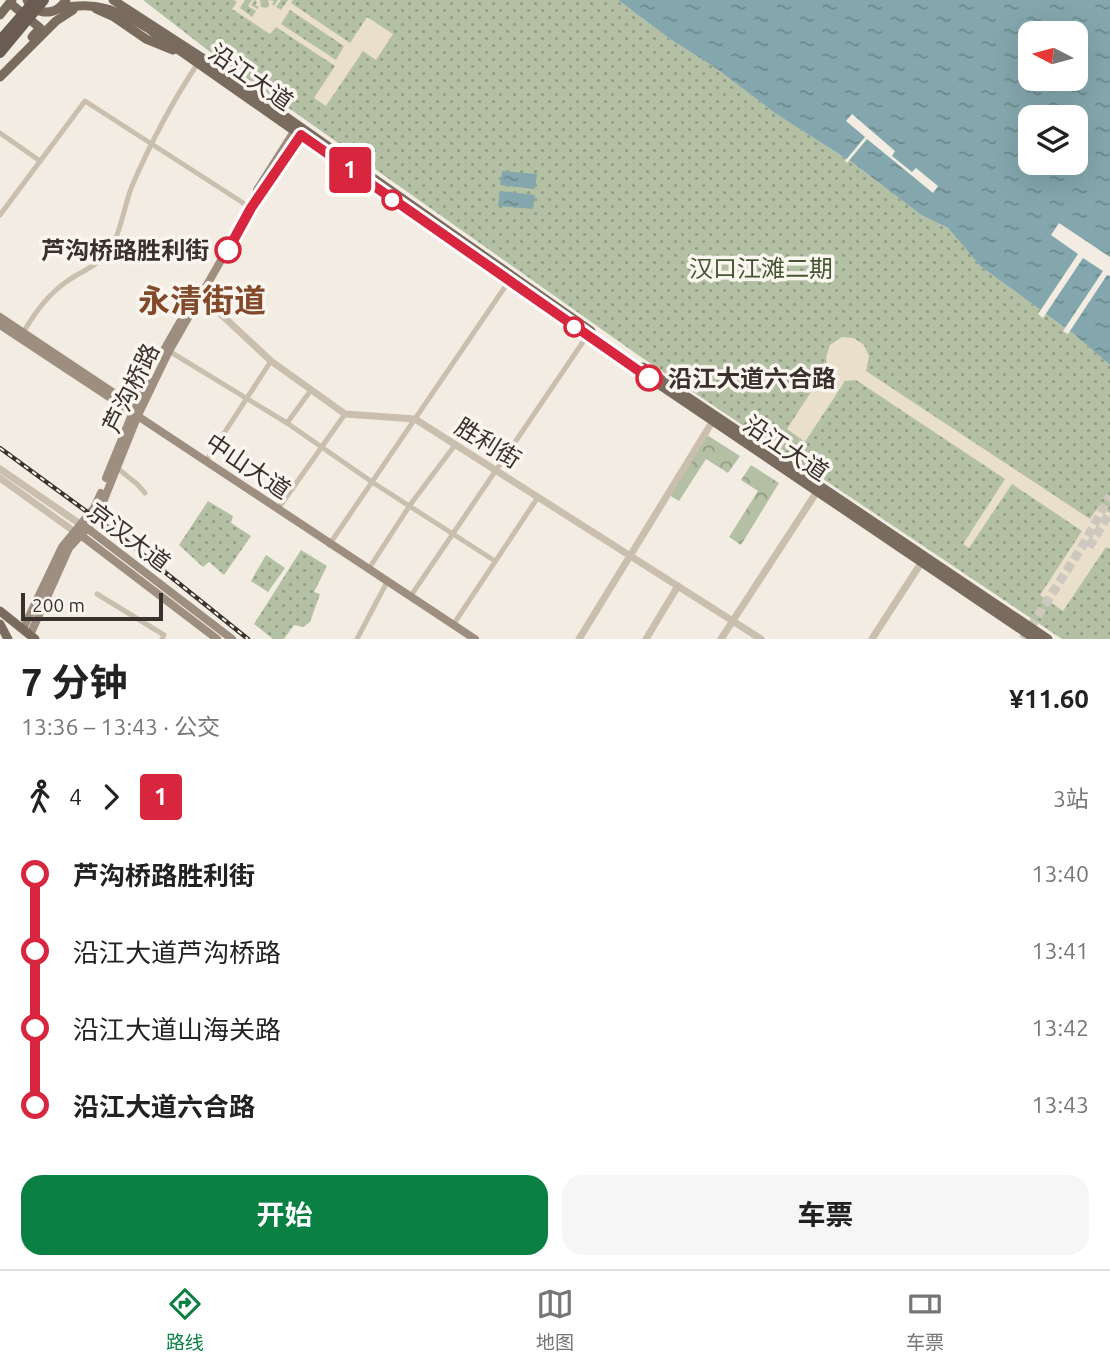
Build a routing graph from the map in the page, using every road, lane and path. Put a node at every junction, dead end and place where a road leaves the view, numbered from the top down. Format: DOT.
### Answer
graph roads {
  1 [pos="27,0"];
  2 [pos="35,0"];
  3 [pos="44,0"];
  4 [pos="66,0"];
  5 [pos="11,1"];
  6 [pos="117,1"];
  7 [pos="85,5"];
  8 [pos="58,9"];
  9 [pos="0,15"];
  10 [pos="29,18"];
  11 [pos="0,40"];
  12 [pos="0,53"];
  13 [pos="15,61"];
  14 [pos="0,62"];
  15 [pos="198,63"];
  16 [pos="0,77"];
  17 [pos="300,130"];
  18 [pos="0,134"];
  19 [pos="151,144"];
  20 [pos="40,161"];
  21 [pos="249,207"];
  22 [pos="0,215"];
  23 [pos="510,279"];
  24 [pos="199,294"];
  25 [pos="0,317"];
  26 [pos="0,325"];
  27 [pos="588,333"];
  28 [pos="22,335"];
  29 [pos="169,351"];
  30 [pos="271,361"];
  31 [pos="311,390"];
  32 [pos="246,398"];
  33 [pos="136,411"];
  34 [pos="345,414"];
  35 [pos="714,418"];
  36 [pos="415,419"];
  37 [pos="287,424"];
  38 [pos="455,445"];
  39 [pos="322,447"];
  40 [pos="206,461"];
  41 [pos="116,467"];
  42 [pos="0,469"];
  43 [pos="495,470"];
  44 [pos="0,478"];
  45 [pos="372,482"];
  46 [pos="818,489"];
  47 [pos="145,493"];
  48 [pos="538,497"];
  49 [pos="410,505"];
  50 [pos="278,509"];
  51 [pos="81,530"];
  52 [pos="453,532"];
  53 [pos="329,545"];
  54 [pos="630,555"];
  55 [pos="495,561"];
  56 [pos="921,563"];
  57 [pos="368,570"];
  58 [pos="387,582"];
  59 [pos="678,586"];
  60 [pos="97,594"];
  61 [pos="410,597"];
  62 [pos="0,611"];
  63 [pos="733,621"];
  64 [pos="0,624"];
  65 [pos="453,625"];
  66 [pos="30,634"];
  67 [pos="1032,635"];
  68 [pos="8,639"];
  69 [pos="162,639"];
  70 [pos="217,639"];
  71 [pos="232,639"];
  72 [pos="357,639"];
  73 [pos="475,639"];
  74 [pos="579,639"];
  75 [pos="646,639"];
  76 [pos="721,639"];
  77 [pos="761,639"];
  78 [pos="872,639"];
  79 [pos="1048,639"];
  1 -- 8 [label="main road"];
  2 -- 11 [label="highway, bridge"];
  3 -- 10 [label="highway, bridge"];
  4 -- 8 [label="main road"];
  5 -- 9 [label="main road"];
  5 -- 13 [label="main road"];
  6 -- 17 [label="main road, 沿江大道"];
  7 -- 8 [label="main road, 沿江大道"];
  7 -- 13 [label="main road"];
  7 -- 15 [label="main road, 沿江大道"];
  10 -- 12 [label="highway, bridge"];
  10 -- 14 [label="highway, bridge"];
  13 -- 16 [label="main road"];
  15 -- 17 [label="main road, 沿江大道"];
  15 -- 19 [label="street"];
  17 -- 21 [label="main road, 芦沟桥路"];
  17 -- 23 [label="main road, 沿江大道"];
  18 -- 20 [label="street"];
  19 -- 20 [label="street"];
  19 -- 21 [label="street"];
  19 -- 28 [label="street"];
  20 -- 22 [label="street"];
  21 -- 24 [label="main road, 芦沟桥路"];
  23 -- 27 [label="main road, 沿江大道"];
  23 -- 36 [label="street"];
  24 -- 29 [label="main road, 芦沟桥路"];
  24 -- 30 [label="street"];
  24 -- 33 [label="main road, 芦沟桥路"];
  25 -- 28 [label="main road, 中山大道"];
  26 -- 28 [label="main road, 中山大道"];
  27 -- 35 [label="main road, 沿江大道"];
  27 -- 43 [label="street"];
  28 -- 33 [label="main road, 中山大道"];
  29 -- 32 [label="street"];
  29 -- 33 [label="main road, 芦沟桥路"];
  30 -- 31 [label="street"];
  30 -- 32 [label="street"];
  31 -- 34 [label="street"];
  31 -- 37 [label="street"];
  32 -- 37 [label="street"];
  32 -- 40 [label="street"];
  33 -- 40 [label="main road, 中山大道"];
  33 -- 41 [label="main road, 芦沟桥路"];
  33 -- 51 [label="main road, 芦沟桥路"];
  34 -- 36 [label="street, 胜利街"];
  34 -- 39 [label="street"];
  35 -- 46 [label="main road, 沿江大道"];
  35 -- 54 [label="street"];
  36 -- 38 [label="street, 胜利街"];
  36 -- 45 [label="street"];
  37 -- 39 [label="street"];
  38 -- 43 [label="street, 胜利街"];
  38 -- 49 [label="street"];
  39 -- 45 [label="street"];
  39 -- 50 [label="street"];
  40 -- 50 [label="main road, 中山大道"];
  41 -- 47 [label="street"];
  41 -- 51 [label="main road, 芦沟桥路"];
  42 -- 51 [label="street, 京汉大道"];
  43 -- 48 [label="street, 胜利街"];
  43 -- 52 [label="street"];
  44 -- 51 [label="street, 京汉大道"];
  45 -- 49 [label="street"];
  45 -- 53 [label="street"];
  46 -- 56 [label="main road, 沿江大道"];
  46 -- 63 [label="street"];
  46 -- 67 [label="main road, 沿江大道"];
  48 -- 54 [label="street, 胜利街"];
  48 -- 55 [label="street"];
  49 -- 52 [label="street"];
  49 -- 57 [label="street"];
  50 -- 53 [label="main road, 中山大道"];
  51 -- 66 [label="main road, 芦沟桥路"];
  51 -- 70 [label="main road, 京汉大道"];
  51 -- 71 [label="main road, 京汉大道"];
  52 -- 55 [label="street"];
  52 -- 61 [label="street"];
  53 -- 57 [label="main road, 中山大道"];
  54 -- 59 [label="street, 胜利街"];
  54 -- 74 [label="street"];
  55 -- 65 [label="street"];
  56 -- 67 [label="main road, 沿江大道"];
  56 -- 78 [label="street"];
  57 -- 58 [label="main road, 中山大道"];
  58 -- 61 [label="main road, 中山大道"];
  58 -- 72 [label="street"];
  59 -- 63 [label="street, 胜利街"];
  59 -- 75 [label="street"];
  60 -- 69 [label="street"];
  61 -- 65 [label="main road, 中山大道"];
  62 -- 66 [label="main road"];
  63 -- 76 [label="street"];
  63 -- 77 [label="street, 胜利街"];
  64 -- 68 [label="main road"];
  65 -- 73 [label="main road, 中山大道"];
  67 -- 79 [label="main road, 沿江大道"];
}
